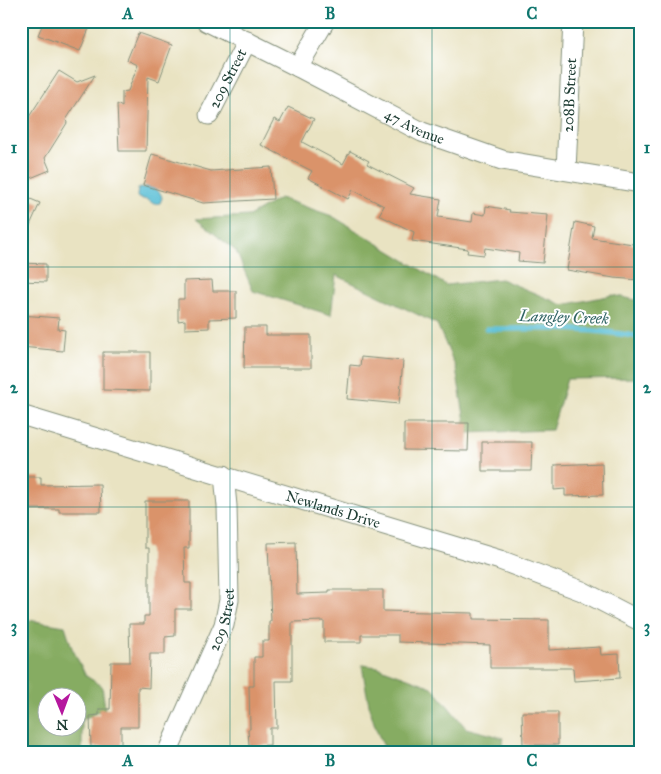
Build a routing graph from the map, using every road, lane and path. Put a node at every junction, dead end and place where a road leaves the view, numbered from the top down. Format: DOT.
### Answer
graph roads {
  1 [pos="206,21"];
  2 [pos="325,21"];
  3 [pos="573,21"];
  4 [pos="246,41"];
  5 [pos="298,67"];
  6 [pos="209,115"];
  7 [pos="566,170"];
  8 [pos="640,183"];
  9 [pos="21,415"];
  10 [pos="224,475"];
  11 [pos="640,621"];
  12 [pos="167,753"];
  1 -- 4 [label="street, 47 Avenue"];
  2 -- 5 [label="street"];
  3 -- 7 [label="street, 208B Street"];
  4 -- 5 [label="street, 47 Avenue"];
  4 -- 6 [label="street, 209 Street"];
  5 -- 7 [label="street, 47 Avenue"];
  7 -- 8 [label="street, 47 Avenue"];
  9 -- 10 [label="street, Newlands Drive"];
  10 -- 11 [label="street, Newlands Drive"];
  10 -- 12 [label="street, 209 Street"];
}
